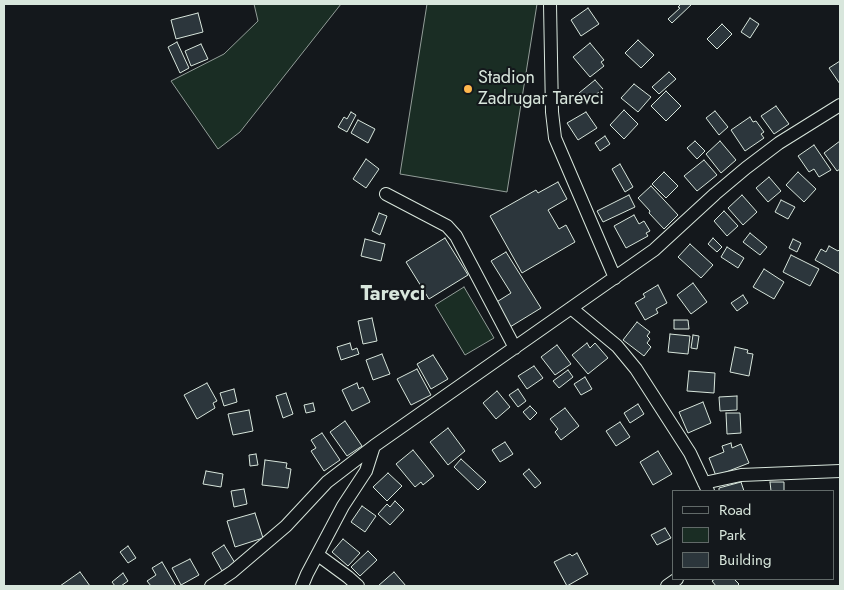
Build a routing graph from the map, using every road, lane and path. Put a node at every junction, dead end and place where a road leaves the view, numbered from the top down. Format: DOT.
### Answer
graph roads {
  1 [pos="550,4"];
  2 [pos="840,105"];
  3 [pos="386,194"];
  4 [pos="615,278"];
  5 [pos="571,308"];
  6 [pos="515,348"];
  7 [pos="374,446"];
  8 [pos="840,471"];
  9 [pos="706,487"];
  10 [pos="318,555"];
  11 [pos="210,586"];
  12 [pos="302,586"];
  13 [pos="358,586"];
  1 -- 4 [label="street"];
  2 -- 4 [label="street"];
  3 -- 6 [label="street"];
  4 -- 5 [label="street"];
  5 -- 6 [label="street"];
  5 -- 9 [label="street"];
  6 -- 7 [label="street"];
  7 -- 10 [label="street"];
  7 -- 11 [label="street"];
  8 -- 9 [label="street"];
  10 -- 12 [label="street"];
  10 -- 13 [label="street"];
}
